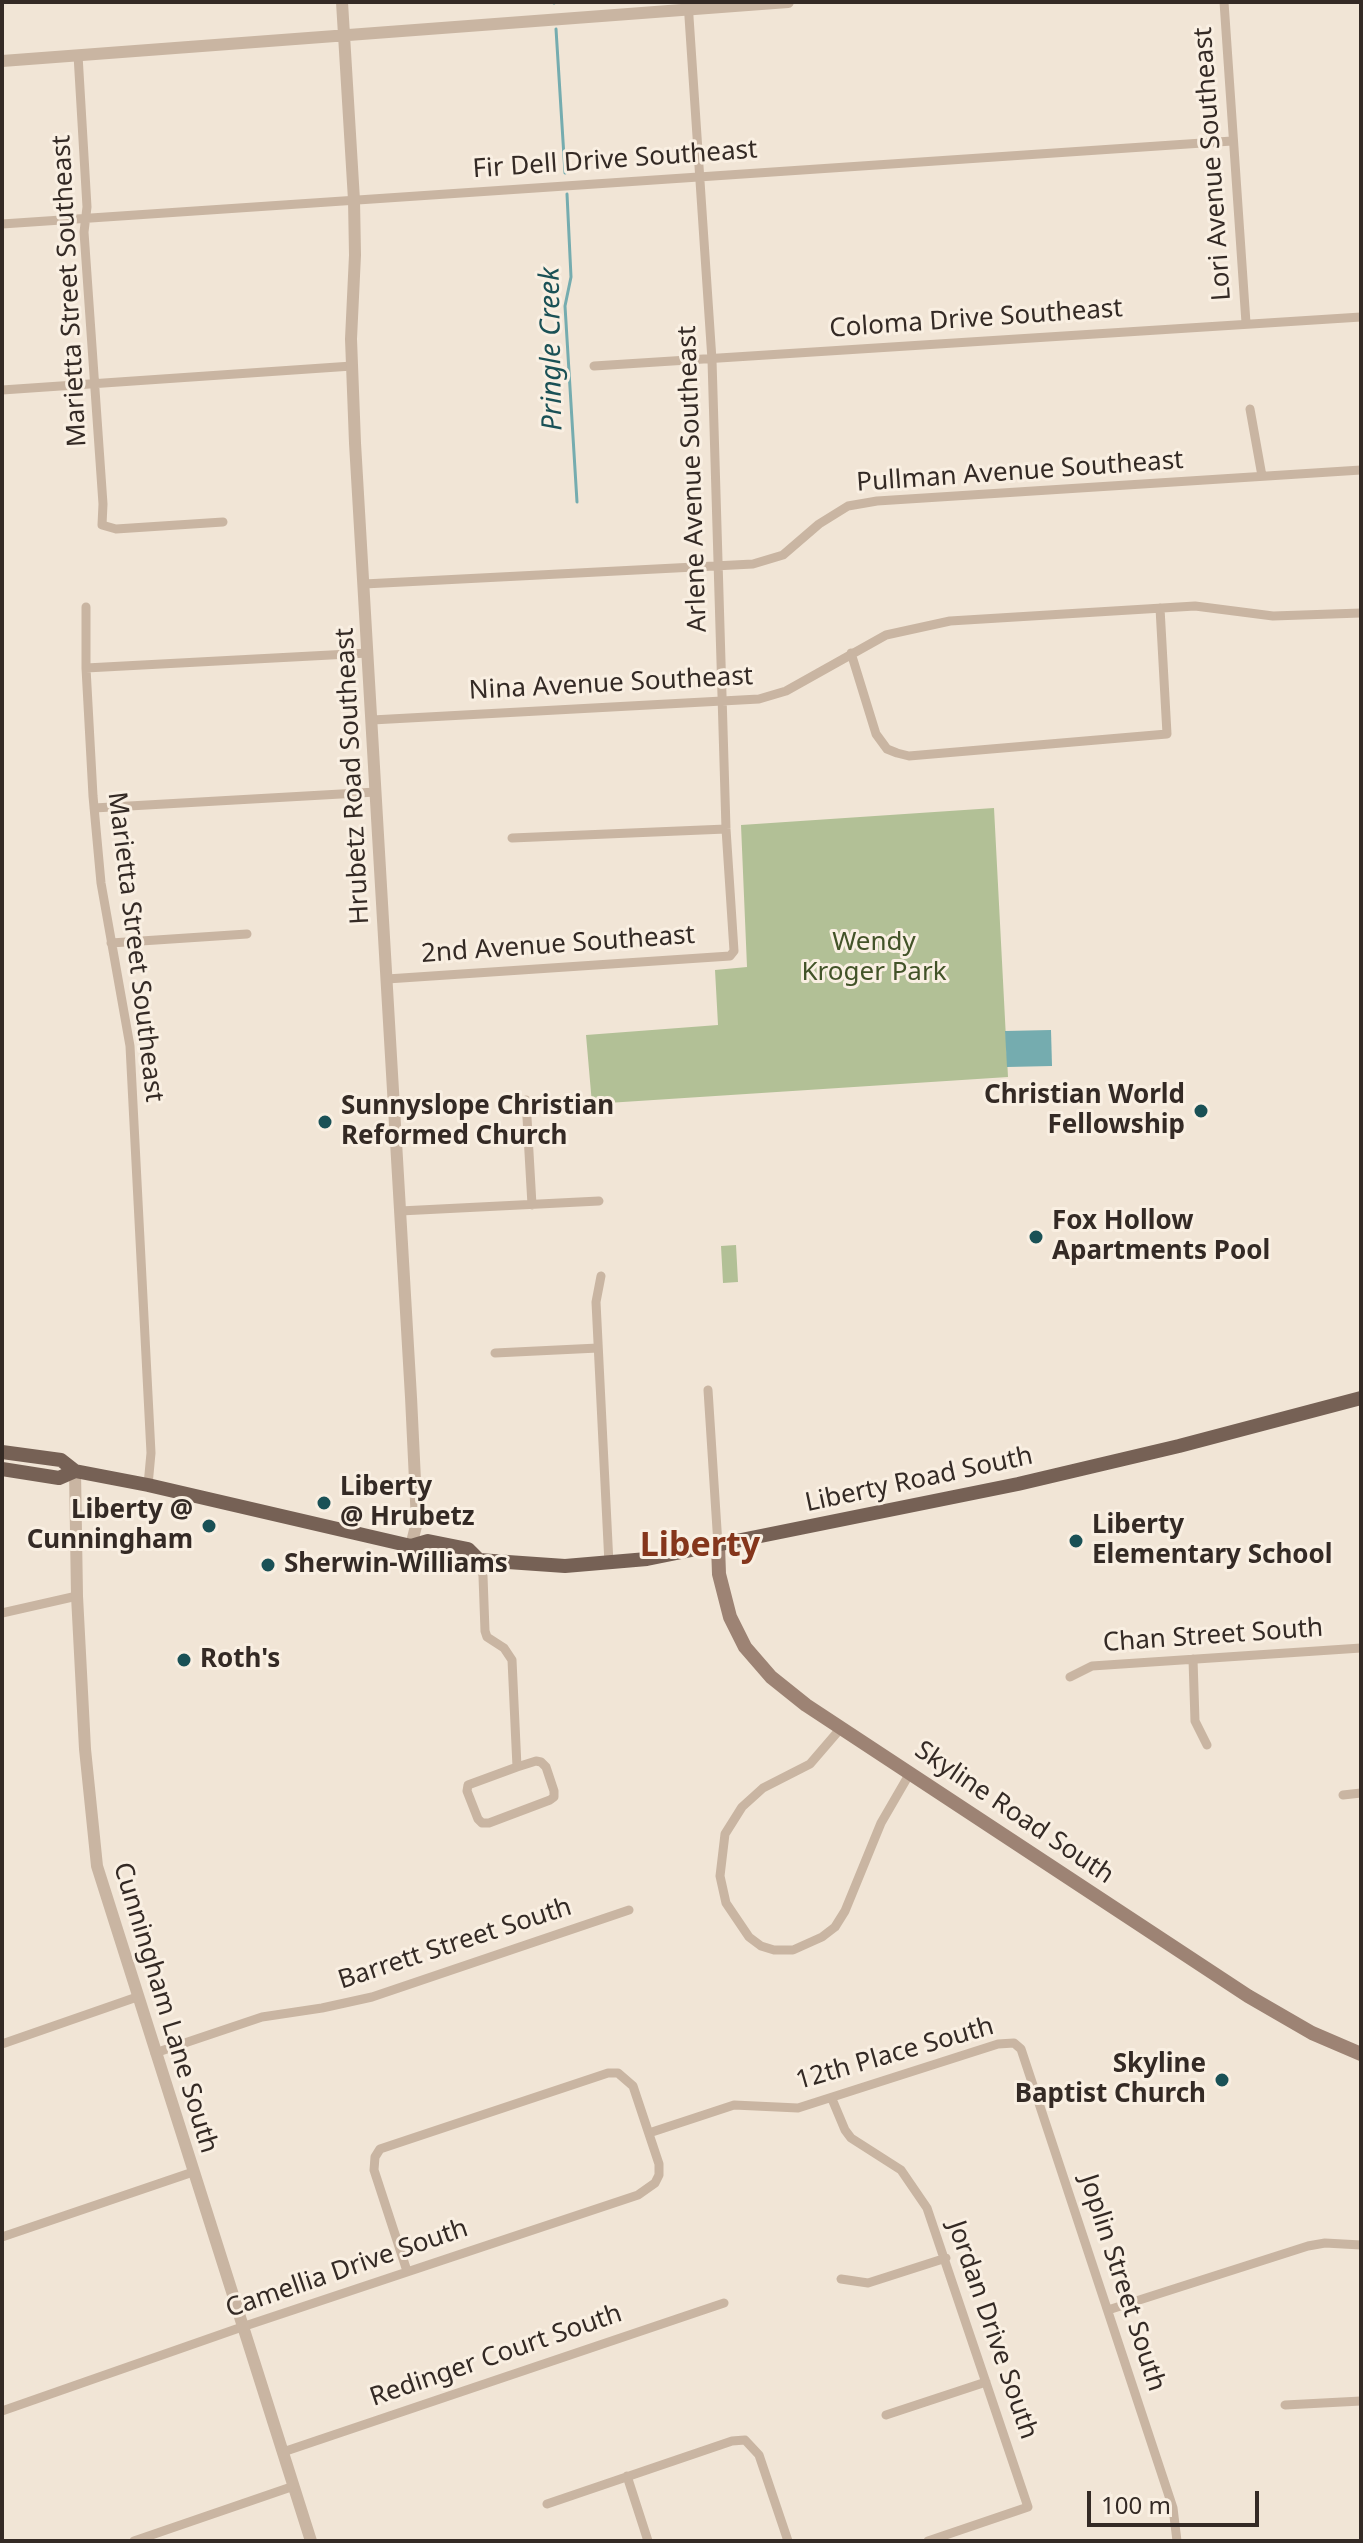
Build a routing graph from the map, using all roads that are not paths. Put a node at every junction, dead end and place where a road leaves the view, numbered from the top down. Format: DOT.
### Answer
graph roads {
  1 [pos="342,2"];
  2 [pos="788,2"];
  3 [pos="1224,2"];
  4 [pos="688,6"];
  5 [pos="344,35"];
  6 [pos="78,55"];
  7 [pos="2,61"];
  8 [pos="1232,141"];
  9 [pos="701,177"];
  10 [pos="354,200"];
  11 [pos="86,218"];
  12 [pos="2,224"];
  13 [pos="1361,317"];
  14 [pos="1246,323"];
  15 [pos="712,360"];
  16 [pos="352,366"];
  17 [pos="594,366"];
  18 [pos="96,384"];
  19 [pos="2,390"];
  20 [pos="1250,409"];
  21 [pos="1361,470"];
  22 [pos="1262,476"];
  23 [pos="223,522"];
  24 [pos="717,567"];
  25 [pos="364,584"];
  26 [pos="86,607"];
  27 [pos="1160,608"];
  28 [pos="1361,613"];
  29 [pos="368,653"];
  30 [pos="851,653"];
  31 [pos="86,668"];
  32 [pos="723,700"];
  33 [pos="372,720"];
  34 [pos="376,792"];
  35 [pos="94,808"];
  36 [pos="726,829"];
  37 [pos="512,838"];
  38 [pos="247,934"];
  39 [pos="111,943"];
  40 [pos="732,955"];
  41 [pos="387,979"];
  42 [pos="526,1100"];
  43 [pos="599,1201"];
  44 [pos="532,1205"];
  45 [pos="400,1211"];
  46 [pos="601,1276"];
  47 [pos="598,1348"];
  48 [pos="495,1353"];
  49 [pos="708,1390"];
  50 [pos="1361,1398"];
  51 [pos="2,1452"];
  52 [pos="2,1469"];
  53 [pos="75,1471"];
  54 [pos="148,1485"];
  55 [pos="718,1545"];
  56 [pos="411,1546"];
  57 [pos="479,1560"];
  58 [pos="609,1564"];
  59 [pos="77,1596"];
  60 [pos="2,1613"];
  61 [pos="1361,1648"];
  62 [pos="1193,1659"];
  63 [pos="1070,1677"];
  64 [pos="841,1728"];
  65 [pos="1207,1745"];
  66 [pos="517,1767"];
  67 [pos="910,1773"];
  68 [pos="1361,1793"];
  69 [pos="1343,1795"];
  70 [pos="629,1910"];
  71 [pos="137,1997"];
  72 [pos="1014,2043"];
  73 [pos="2,2044"];
  74 [pos="155,2053"];
  75 [pos="1361,2054"];
  76 [pos="832,2099"];
  77 [pos="649,2133"];
  78 [pos="193,2172"];
  79 [pos="2,2237"];
  80 [pos="1361,2245"];
  81 [pos="946,2258"];
  82 [pos="407,2271"];
  83 [pos="841,2279"];
  84 [pos="724,2303"];
  85 [pos="1108,2310"];
  86 [pos="242,2327"];
  87 [pos="986,2382"];
  88 [pos="1361,2401"];
  89 [pos="1285,2405"];
  90 [pos="2,2411"];
  91 [pos="886,2415"];
  92 [pos="283,2452"];
  93 [pos="627,2476"];
  94 [pos="294,2486"];
  95 [pos="547,2504"];
  96 [pos="134,2541"];
  97 [pos="311,2541"];
  98 [pos="648,2541"];
  99 [pos="788,2541"];
  100 [pos="928,2541"];
  101 [pos="1177,2541"];
  1 -- 5 [label="street, Hrubetz Road Southeast"];
  2 -- 4 [label="street"];
  3 -- 8 [label="street, Lori Avenue Southeast"];
  4 -- 5 [label="street"];
  4 -- 9 [label="street, Arlene Avenue Southeast"];
  5 -- 6 [label="street"];
  5 -- 10 [label="street, Hrubetz Road Southeast"];
  6 -- 7 [label="street"];
  6 -- 11 [label="street, Marietta Street Southeast"];
  8 -- 9 [label="street, Fir Dell Drive Southeast"];
  8 -- 14 [label="street, Lori Avenue Southeast"];
  9 -- 10 [label="street, Fir Dell Drive Southeast"];
  9 -- 15 [label="street, Arlene Avenue Southeast"];
  10 -- 11 [label="street, Fir Dell Drive Southeast"];
  10 -- 16 [label="street, Hrubetz Road Southeast"];
  11 -- 12 [label="street, Fir Dell Drive Southeast"];
  11 -- 18 [label="street, Marietta Street Southeast"];
  13 -- 14 [label="street, Coloma Drive Southeast"];
  14 -- 15 [label="street, Coloma Drive Southeast"];
  15 -- 17 [label="street, Coloma Drive Southeast"];
  15 -- 24 [label="street, Arlene Avenue Southeast"];
  16 -- 18 [label="street"];
  16 -- 25 [label="street, Hrubetz Road Southeast"];
  18 -- 19 [label="street"];
  18 -- 23 [label="street, Marietta Street Southeast"];
  20 -- 22 [label="street"];
  21 -- 22 [label="street, Pullman Avenue Southeast"];
  22 -- 24 [label="street, Pullman Avenue Southeast"];
  24 -- 25 [label="street, Pullman Avenue Southeast"];
  24 -- 32 [label="street, Arlene Avenue Southeast"];
  25 -- 29 [label="street, Hrubetz Road Southeast"];
  26 -- 31 [label="street, Marietta Street Southeast"];
  27 -- 28 [label="street, Nina Avenue Southeast"];
  27 -- 30 [label="street, Nina Avenue Southeast"];
  27 -- 30 [label="street"];
  29 -- 31 [label="street"];
  29 -- 33 [label="street, Hrubetz Road Southeast"];
  30 -- 32 [label="street, Nina Avenue Southeast"];
  31 -- 35 [label="street, Marietta Street Southeast"];
  32 -- 33 [label="street, Nina Avenue Southeast"];
  32 -- 36 [label="street, Arlene Avenue Southeast"];
  33 -- 34 [label="street, Hrubetz Road Southeast"];
  34 -- 35 [label="street"];
  34 -- 41 [label="street, Hrubetz Road Southeast"];
  35 -- 39 [label="street, Marietta Street Southeast"];
  36 -- 37 [label="street"];
  36 -- 40 [label="street, Arlene Avenue Southeast"];
  38 -- 39 [label="street"];
  39 -- 54 [label="street, Marietta Street Southeast"];
  40 -- 41 [label="street, 2nd Avenue Southeast"];
  41 -- 45 [label="street, Hrubetz Road Southeast"];
  42 -- 44 [label="street"];
  43 -- 44 [label="street"];
  44 -- 45 [label="street"];
  45 -- 56 [label="street, Hrubetz Road Southeast"];
  46 -- 47 [label="street"];
  47 -- 48 [label="street"];
  47 -- 58 [label="street"];
  49 -- 55 [label="street"];
  50 -- 55 [label="main road, Liberty Road South"];
  51 -- 53 [label="main road, Liberty Road South"];
  52 -- 53 [label="main road, Liberty Road South"];
  53 -- 54 [label="main road, Liberty Road South"];
  53 -- 59 [label="street, Cunningham Lane South"];
  54 -- 56 [label="main road, Liberty Road South"];
  55 -- 58 [label="main road, Liberty Road South"];
  55 -- 64 [label="main road, Skyline Road South"];
  56 -- 57 [label="main road, Liberty Road South"];
  57 -- 58 [label="main road, Liberty Road South"];
  57 -- 66 [label="street"];
  59 -- 60 [label="street"];
  59 -- 71 [label="street, Cunningham Lane South"];
  61 -- 62 [label="street, Chan Street South"];
  62 -- 63 [label="street, Chan Street South"];
  62 -- 65 [label="street"];
  64 -- 67 [label="main road, Skyline Road South"];
  64 -- 67 [label="street"];
  66 -- 66 [label="street"];
  67 -- 75 [label="main road, Skyline Road South"];
  68 -- 69 [label="street"];
  70 -- 74 [label="street, Barrett Street South"];
  71 -- 73 [label="street"];
  71 -- 74 [label="street, Cunningham Lane South"];
  72 -- 76 [label="street, 12th Place South"];
  72 -- 85 [label="street, Joplin Street South"];
  74 -- 78 [label="street, Cunningham Lane South"];
  76 -- 77 [label="street, 12th Place South"];
  76 -- 81 [label="street, Jordan Drive South"];
  77 -- 82 [label="street, Camellia Drive South"];
  77 -- 82 [label="street"];
  78 -- 79 [label="street"];
  78 -- 86 [label="street, Cunningham Lane South"];
  80 -- 85 [label="street"];
  81 -- 83 [label="street"];
  81 -- 87 [label="street, Jordan Drive South"];
  82 -- 86 [label="street, Camellia Drive South"];
  84 -- 92 [label="street, Redinger Court South"];
  85 -- 101 [label="street, Joplin Street South"];
  86 -- 90 [label="street, Camellia Drive South"];
  86 -- 92 [label="street, Cunningham Lane South"];
  87 -- 91 [label="street"];
  87 -- 100 [label="street, Jordan Drive South"];
  88 -- 89 [label="street"];
  92 -- 94 [label="street, Cunningham Lane South"];
  93 -- 95 [label="street"];
  93 -- 98 [label="street"];
  93 -- 99 [label="street"];
  94 -- 96 [label="street"];
  94 -- 97 [label="street, Cunningham Lane South"];
}
